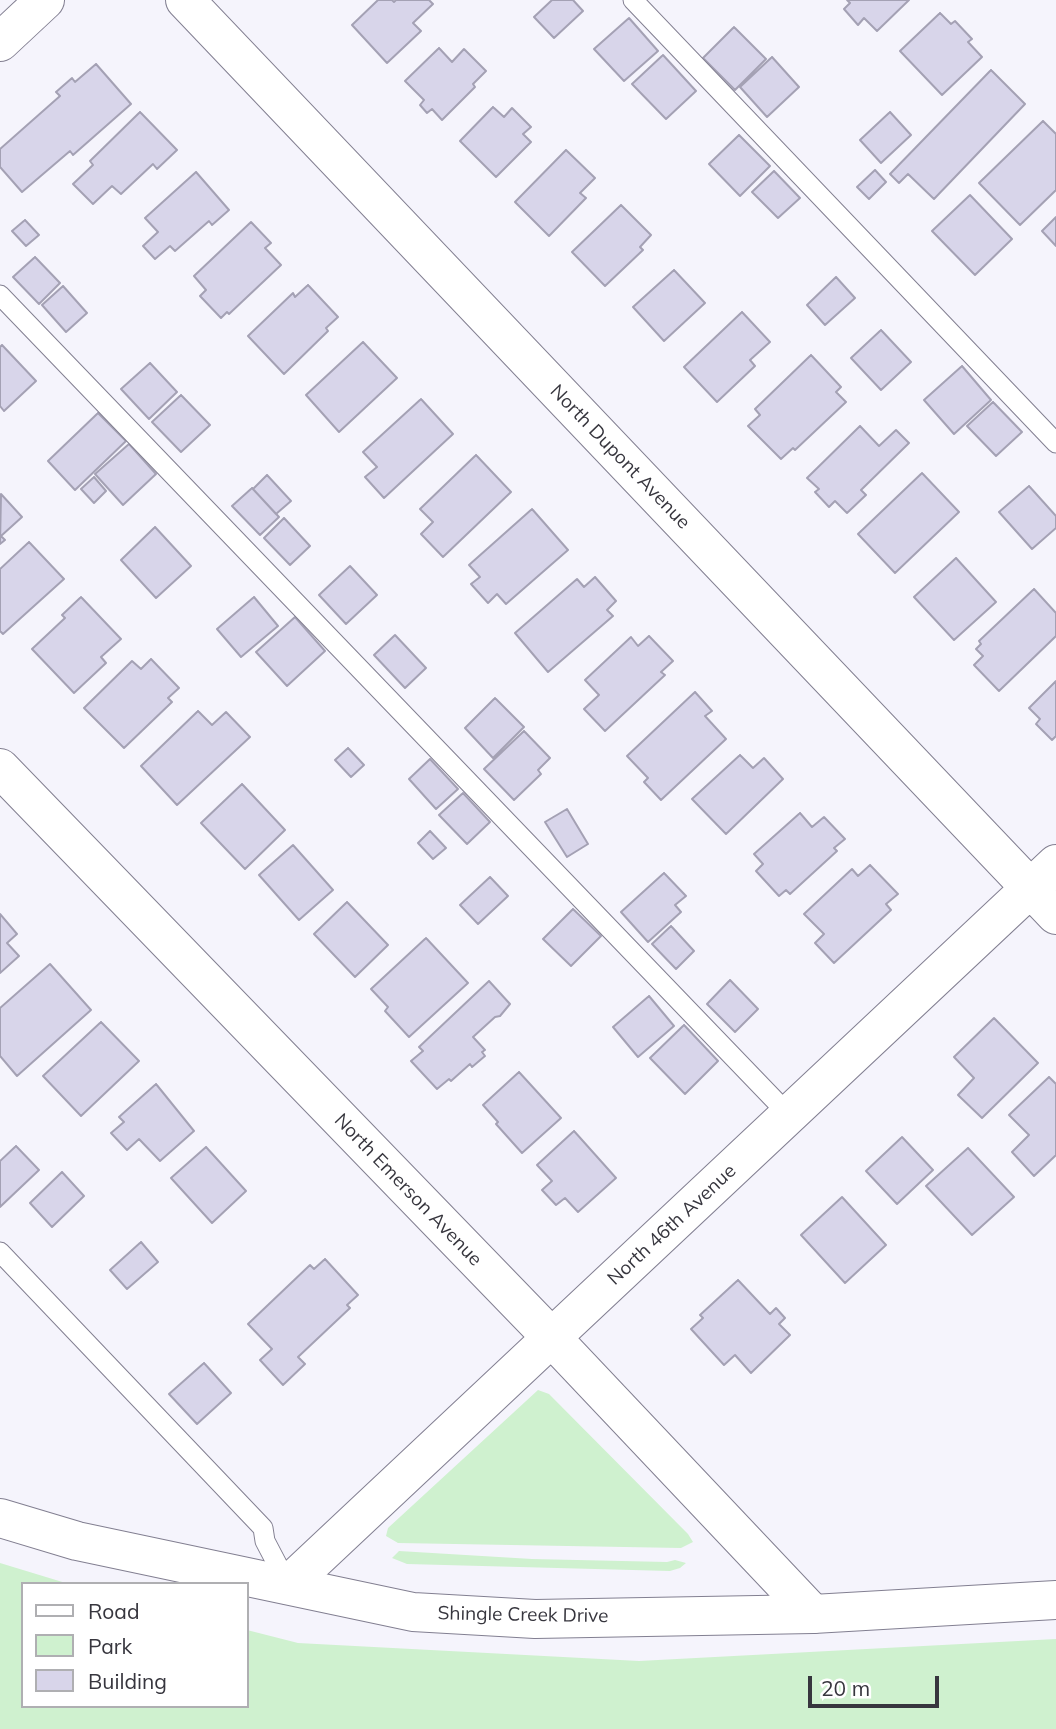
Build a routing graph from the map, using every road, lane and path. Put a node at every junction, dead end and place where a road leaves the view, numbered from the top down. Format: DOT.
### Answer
graph roads {
  1 [pos="45,0"];
  2 [pos="185,0"];
  3 [pos="633,0"];
  4 [pos="0,42"];
  5 [pos="0,295"];
  6 [pos="1056,443"];
  7 [pos="0,768"];
  8 [pos="1048,889"];
  9 [pos="790,1115"];
  10 [pos="0,1252"];
  11 [pos="551,1336"];
  12 [pos="0,1518"];
  13 [pos="288,1585"];
  14 [pos="1056,1600"];
  15 [pos="813,1615"];
  1 -- 4 [label="street"];
  2 -- 8 [label="street, North Dupont Avenue"];
  3 -- 6 [label="lane"];
  5 -- 9 [label="lane"];
  7 -- 11 [label="street, North Emerson Avenue"];
  8 -- 9 [label="street, North 46th Avenue"];
  9 -- 11 [label="street, North 46th Avenue"];
  10 -- 13 [label="lane"];
  11 -- 13 [label="street, North 46th Avenue"];
  11 -- 15 [label="street, North Emerson Avenue"];
  12 -- 13 [label="street, Shingle Creek Drive"];
  13 -- 15 [label="street, Shingle Creek Drive"];
  14 -- 15 [label="street, Shingle Creek Drive"];
}
